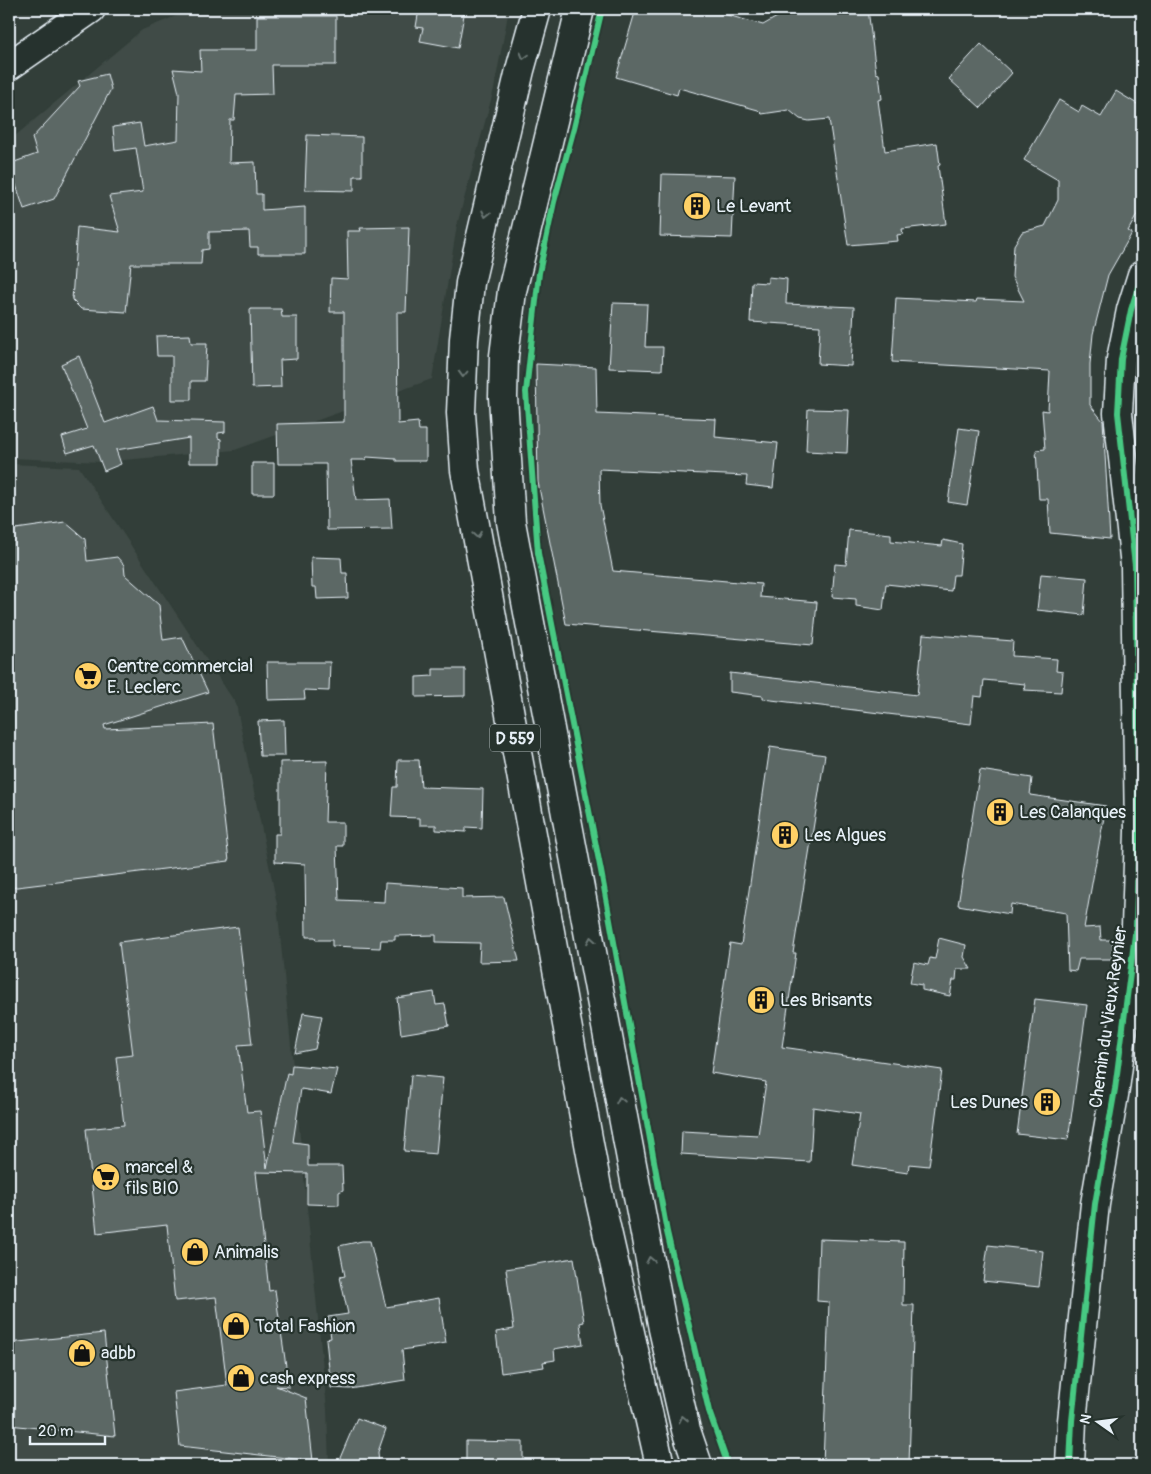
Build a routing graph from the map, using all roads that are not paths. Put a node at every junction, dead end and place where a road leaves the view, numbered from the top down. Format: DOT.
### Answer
graph roads {
  1 [pos="91,9"];
  2 [pos="537,9"];
  3 [pos="580,9"];
  4 [pos="9,66"];
  5 [pos="1142,275"];
  6 [pos="660,1465"];
  7 [pos="698,1465"];
  8 [pos="1070,1465"];
  1 -- 4 [label="main road"];
  2 -- 6 [label="main road, D 559, one-way"];
  7 -- 3 [label="main road, D 559, one-way"];
  5 -- 8 [label="main road, Chemin du Vieux Reynier"];
}
